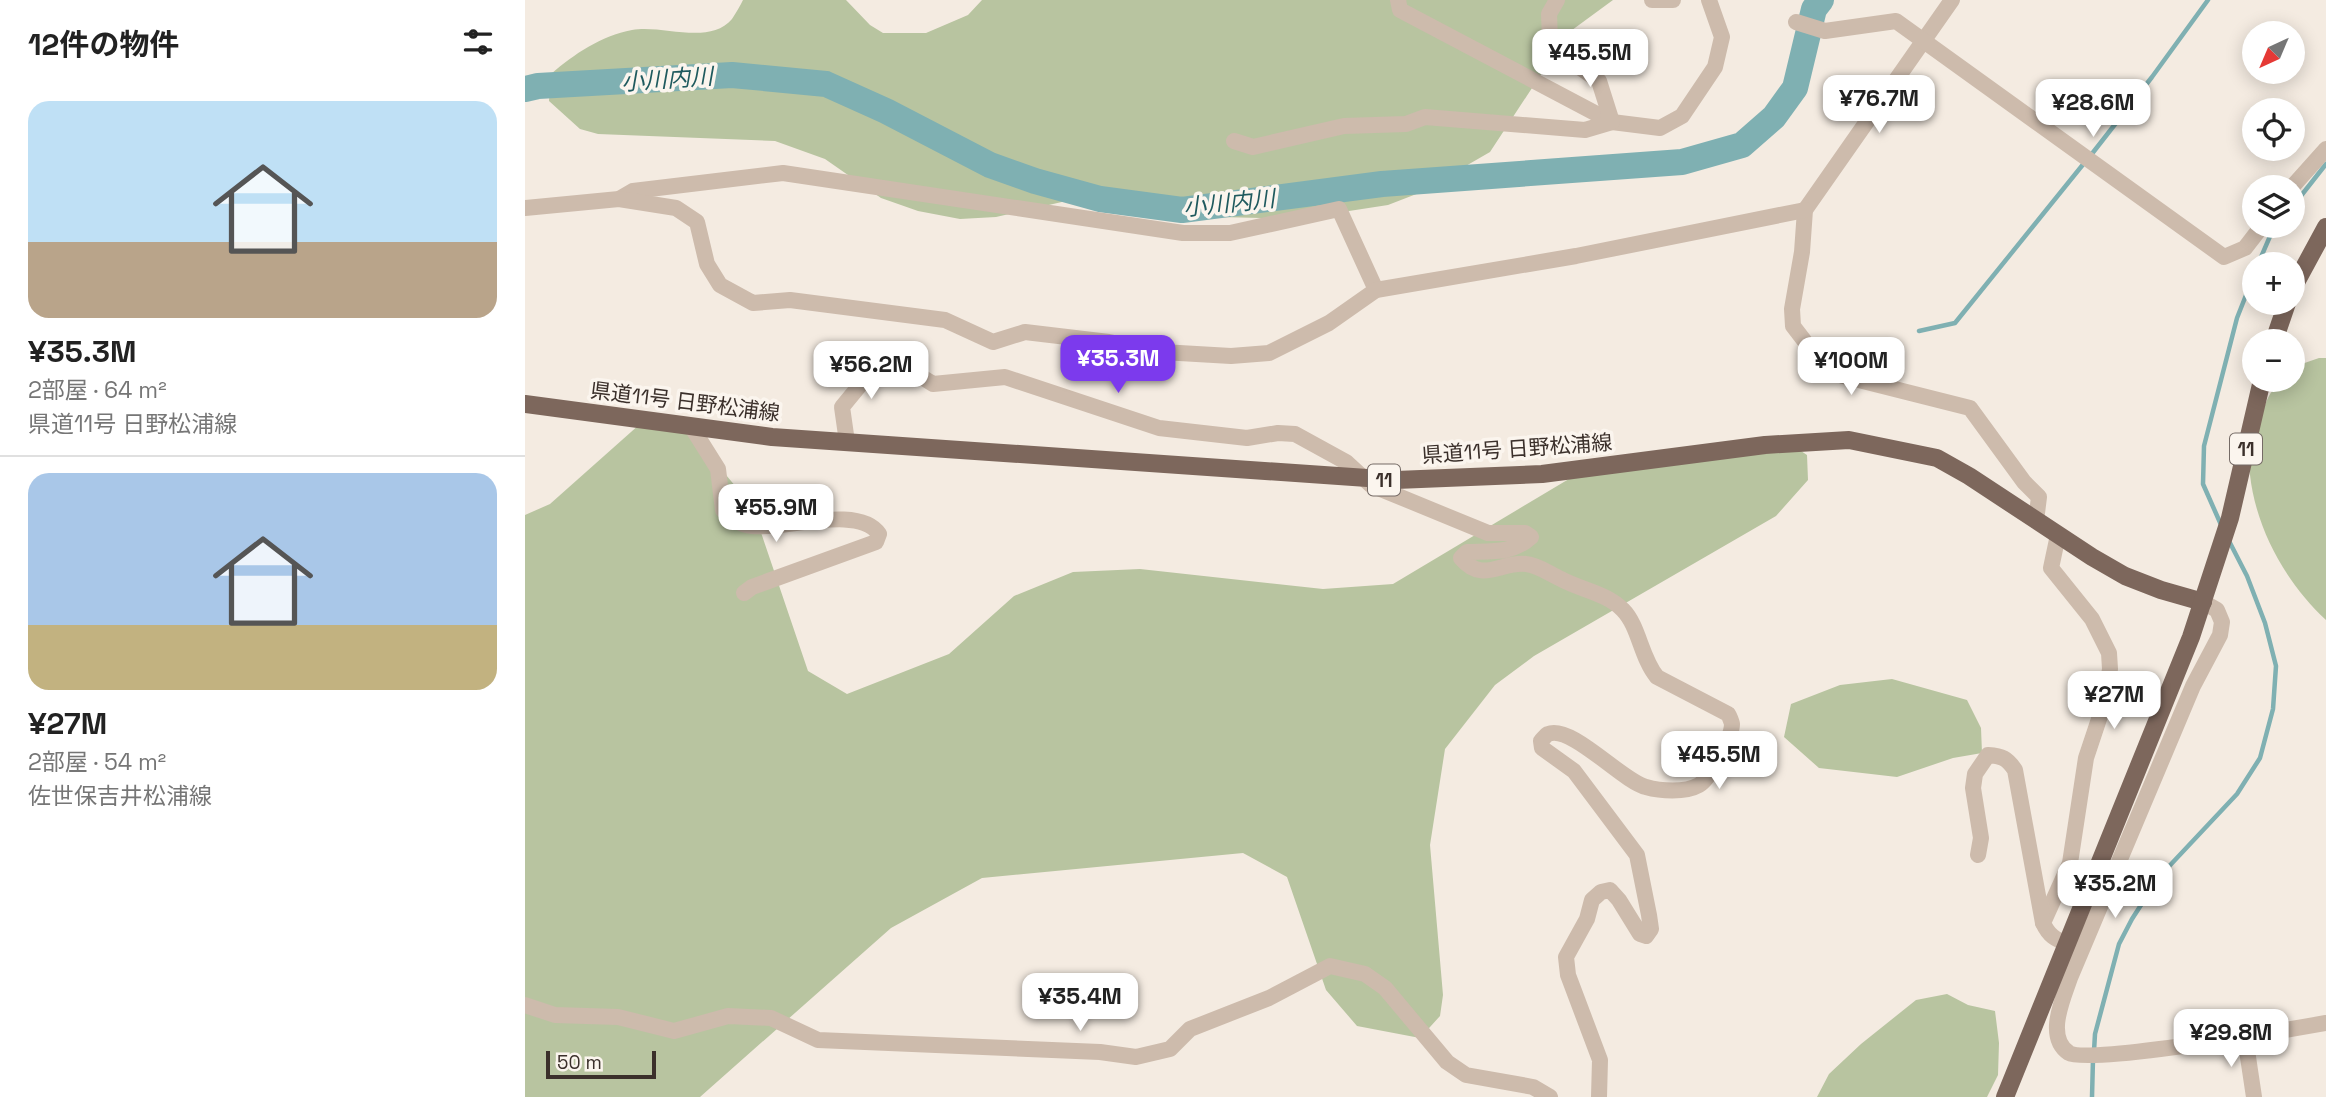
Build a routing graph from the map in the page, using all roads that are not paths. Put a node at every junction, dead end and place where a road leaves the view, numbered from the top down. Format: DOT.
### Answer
graph roads {
  1 [pos="1398,0"];
  2 [pos="1557,0"];
  3 [pos="1652,0"];
  4 [pos="1672,0"];
  5 [pos="1709,0"];
  6 [pos="1952,0"];
  7 [pos="1796,22"];
  8 [pos="1923,40"];
  9 [pos="1612,122"];
  10 [pos="1234,141"];
  11 [pos="2326,149"];
  12 [pos="2303,175"];
  13 [pos="619,199"];
  14 [pos="525,208"];
  15 [pos="1805,211"];
  16 [pos="2326,227"];
  17 [pos="2253,238"];
  18 [pos="2305,266"];
  19 [pos="1376,290"];
  20 [pos="2259,392"];
  21 [pos="525,404"];
  22 [pos="691,426"];
  23 [pos="847,442"];
  24 [pos="1363,478"];
  25 [pos="2036,521"];
  26 [pos="2058,535"];
  27 [pos="744,593"];
  28 [pos="2203,602"];
  29 [pos="1978,855"];
  30 [pos="2043,923"];
  31 [pos="2068,944"];
  32 [pos="525,1005"];
  33 [pos="2326,1023"];
  34 [pos="2245,1037"];
  35 [pos="1550,1097"];
  36 [pos="1599,1097"];
  37 [pos="2005,1097"];
  38 [pos="2254,1097"];
  1 -- 9 [label="street"];
  2 -- 9 [label="street"];
  3 -- 4 [label="street"];
  5 -- 9 [label="street"];
  6 -- 8 [label="street"];
  7 -- 8 [label="street"];
  8 -- 15 [label="street"];
  8 -- 17 [label="street"];
  9 -- 10 [label="street"];
  11 -- 12 [label="street"];
  13 -- 14 [label="street"];
  13 -- 19 [label="street"];
  13 -- 19 [label="street"];
  15 -- 19 [label="street"];
  15 -- 25 [label="street"];
  16 -- 18 [label="main road"];
  20 -- 28 [label="main road, 11"];
  21 -- 22 [label="main road, 県道11号 日野松浦線 / 11"];
  22 -- 23 [label="main road, 県道11号 日野松浦線 / 11"];
  22 -- 27 [label="street"];
  23 -- 24 [label="main road, 県道11号 日野松浦線 / 11"];
  23 -- 24 [label="street"];
  24 -- 25 [label="main road, 県道11号 日野松浦線 / 11"];
  24 -- 36 [label="street"];
  25 -- 26 [label="main road, 県道11号 日野松浦線 / 11"];
  26 -- 28 [label="main road, 県道11号 日野松浦線 / 11"];
  26 -- 30 [label="street"];
  28 -- 31 [label="main road"];
  28 -- 34 [label="street"];
  29 -- 30 [label="street"];
  30 -- 31 [label="street"];
  31 -- 37 [label="main road"];
  32 -- 35 [label="street"];
  33 -- 34 [label="street"];
  34 -- 38 [label="street"];
}
